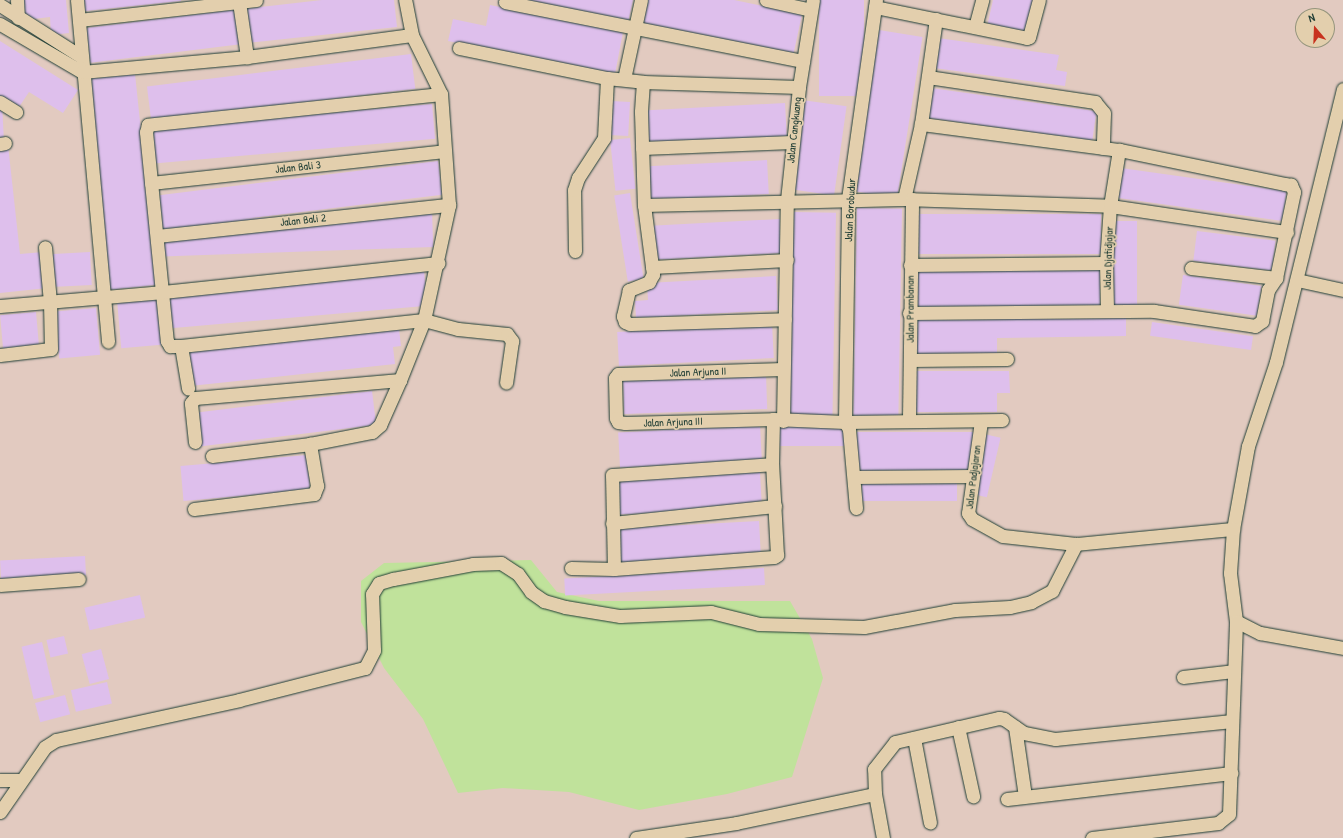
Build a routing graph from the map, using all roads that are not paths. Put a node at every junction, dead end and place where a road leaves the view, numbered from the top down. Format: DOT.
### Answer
graph roads {
  1 [pos="17,0"];
  2 [pos="77,0"];
  3 [pos="256,0"];
  4 [pos="405,0"];
  5 [pos="641,0"];
  6 [pos="766,0"];
  7 [pos="982,0"];
  8 [pos="1039,0"];
  9 [pos="239,2"];
  10 [pos="504,2"];
  11 [pos="876,4"];
  12 [pos="0,5"];
  13 [pos="812,5"];
  14 [pos="18,18"];
  15 [pos="936,19"];
  16 [pos="79,20"];
  17 [pos="0,24"];
  18 [pos="975,27"];
  19 [pos="636,30"];
  20 [pos="412,35"];
  21 [pos="459,48"];
  22 [pos="80,56"];
  23 [pos="247,57"];
  24 [pos="803,61"];
  25 [pos="82,72"];
  26 [pos="928,76"];
  27 [pos="608,78"];
  28 [pos="624,79"];
  29 [pos="643,82"];
  30 [pos="799,87"];
  31 [pos="1343,89"];
  32 [pos="441,94"];
  33 [pos="0,102"];
  34 [pos="16,112"];
  35 [pos="921,124"];
  36 [pos="792,142"];
  37 [pos="642,148"];
  38 [pos="1103,148"];
  39 [pos="1119,150"];
  40 [pos="444,151"];
  41 [pos="151,183"];
  42 [pos="848,199"];
  43 [pos="908,199"];
  44 [pos="786,200"];
  45 [pos="449,204"];
  46 [pos="644,205"];
  47 [pos="1110,206"];
  48 [pos="1287,232"];
  49 [pos="157,236"];
  50 [pos="45,247"];
  51 [pos="575,251"];
  52 [pos="787,260"];
  53 [pos="438,263"];
  54 [pos="1106,263"];
  55 [pos="910,265"];
  56 [pos="652,266"];
  57 [pos="1191,268"];
  58 [pos="1276,278"];
  59 [pos="1297,280"];
  60 [pos="1343,290"];
  61 [pos="163,292"];
  62 [pos="105,297"];
  63 [pos="50,302"];
  64 [pos="0,306"];
  65 [pos="1107,310"];
  66 [pos="909,312"];
  67 [pos="785,319"];
  68 [pos="424,320"];
  69 [pos="108,342"];
  70 [pos="181,346"];
  71 [pos="0,355"];
  72 [pos="1007,359"];
  73 [pos="910,360"];
  74 [pos="784,369"];
  75 [pos="615,378"];
  76 [pos="400,380"];
  77 [pos="506,383"];
  78 [pos="188,388"];
  79 [pos="909,419"];
  80 [pos="778,420"];
  81 [pos="1002,420"];
  82 [pos="980,421"];
  83 [pos="845,422"];
  84 [pos="196,442"];
  85 [pos="310,444"];
  86 [pos="212,456"];
  87 [pos="772,464"];
  88 [pos="973,476"];
  89 [pos="854,477"];
  90 [pos="775,506"];
  91 [pos="856,508"];
  92 [pos="194,509"];
  93 [pos="612,523"];
  94 [pos="1233,529"];
  95 [pos="1076,544"];
  96 [pos="571,568"];
  97 [pos="614,569"];
  98 [pos="79,579"];
  99 [pos="0,585"];
  100 [pos="1236,621"];
  101 [pos="1343,648"];
  102 [pos="1233,671"];
  103 [pos="1183,677"];
  104 [pos="1232,721"];
  105 [pos="958,727"];
  106 [pos="1015,727"];
  107 [pos="914,738"];
  108 [pos="1232,773"];
  109 [pos="0,780"];
  110 [pos="21,780"];
  111 [pos="875,794"];
  112 [pos="973,796"];
  113 [pos="1025,796"];
  114 [pos="1007,799"];
  115 [pos="0,812"];
  116 [pos="930,823"];
  117 [pos="636,838"];
  118 [pos="883,838"];
  119 [pos="1092,838"];
  1 -- 14 [label="street"];
  2 -- 16 [label="street"];
  3 -- 9 [label="street"];
  4 -- 20 [label="street"];
  5 -- 19 [label="street"];
  6 -- 13 [label="street"];
  7 -- 18 [label="street"];
  8 -- 18 [label="street"];
  9 -- 16 [label="street"];
  9 -- 23 [label="street"];
  10 -- 19 [label="street"];
  11 -- 15 [label="street"];
  11 -- 42 [label="street, Jalan Borobudur"];
  12 -- 14 [label="street"];
  13 -- 24 [label="street, Jalan Cangkuang"];
  14 -- 22 [label="street"];
  15 -- 18 [label="street"];
  15 -- 26 [label="street, Jalan Prambanan"];
  16 -- 22 [label="street"];
  17 -- 25 [label="street"];
  19 -- 24 [label="street"];
  19 -- 28 [label="street"];
  20 -- 23 [label="street"];
  20 -- 32 [label="street"];
  21 -- 27 [label="street"];
  22 -- 25 [label="street"];
  23 -- 25 [label="street"];
  24 -- 30 [label="street, Jalan Cangkuang"];
  25 -- 62 [label="street"];
  26 -- 35 [label="street, Jalan Prambanan"];
  26 -- 38 [label="street"];
  27 -- 28 [label="street"];
  27 -- 51 [label="street"];
  28 -- 29 [label="street"];
  29 -- 30 [label="street"];
  29 -- 37 [label="street"];
  30 -- 36 [label="street, Jalan Cangkuang"];
  31 -- 59 [label="street"];
  32 -- 40 [label="street"];
  32 -- 41 [label="street"];
  33 -- 34 [label="street"];
  35 -- 38 [label="street"];
  35 -- 43 [label="street, Jalan Prambanan"];
  36 -- 37 [label="street"];
  36 -- 44 [label="street, Jalan Cangkuang"];
  37 -- 46 [label="street"];
  38 -- 39 [label="street"];
  39 -- 47 [label="street, Jalan Djatidjajar"];
  39 -- 48 [label="street"];
  40 -- 41 [label="street, Jalan Bali 3"];
  40 -- 45 [label="street"];
  41 -- 49 [label="street"];
  42 -- 43 [label="street"];
  42 -- 44 [label="street"];
  42 -- 83 [label="street, Jalan Borobudur"];
  43 -- 47 [label="street"];
  43 -- 55 [label="street, Jalan Prambanan"];
  44 -- 46 [label="street"];
  44 -- 52 [label="street, Jalan Cangkuang"];
  45 -- 49 [label="street, Jalan Bali 2"];
  45 -- 53 [label="street"];
  46 -- 56 [label="street"];
  47 -- 48 [label="street"];
  47 -- 54 [label="street, Jalan Djatidjajar"];
  48 -- 58 [label="street"];
  49 -- 61 [label="street"];
  50 -- 63 [label="street"];
  52 -- 56 [label="street"];
  52 -- 67 [label="street, Jalan Cangkuang"];
  53 -- 61 [label="street"];
  53 -- 68 [label="street"];
  54 -- 55 [label="street"];
  54 -- 65 [label="street, Jalan Djatidjajar"];
  55 -- 66 [label="street, Jalan Prambanan"];
  56 -- 67 [label="street"];
  57 -- 58 [label="street"];
  58 -- 65 [label="street"];
  59 -- 60 [label="street"];
  59 -- 94 [label="street"];
  61 -- 62 [label="street"];
  61 -- 70 [label="street"];
  62 -- 63 [label="street"];
  62 -- 69 [label="street"];
  63 -- 64 [label="street"];
  63 -- 71 [label="street"];
  65 -- 66 [label="street"];
  66 -- 73 [label="street, Jalan Prambanan"];
  67 -- 74 [label="street, Jalan Cangkuang"];
  68 -- 70 [label="street"];
  68 -- 76 [label="street"];
  68 -- 77 [label="street"];
  70 -- 78 [label="street"];
  72 -- 73 [label="street"];
  73 -- 79 [label="street, Jalan Prambanan"];
  74 -- 75 [label="street, Jalan Arjuna II"];
  74 -- 80 [label="street, Jalan Cangkuang"];
  75 -- 80 [label="street, Jalan Arjuna III"];
  76 -- 84 [label="street"];
  76 -- 85 [label="street"];
  79 -- 82 [label="street"];
  79 -- 83 [label="street"];
  80 -- 83 [label="street"];
  80 -- 87 [label="street, Jalan Cangkuang"];
  81 -- 82 [label="street"];
  82 -- 88 [label="street, Jalan Padjajaran"];
  83 -- 89 [label="street, Jalan Borobudur"];
  85 -- 86 [label="street"];
  85 -- 92 [label="street"];
  87 -- 90 [label="street, Jalan Cangkuang"];
  87 -- 93 [label="street"];
  88 -- 89 [label="street"];
  88 -- 95 [label="street, Jalan Padjajaran"];
  89 -- 91 [label="street, Jalan Borobudur"];
  90 -- 93 [label="street"];
  90 -- 97 [label="street, Jalan Cangkuang"];
  93 -- 97 [label="street"];
  94 -- 95 [label="street, Jalan Padjajaran"];
  94 -- 100 [label="street"];
  95 -- 110 [label="street"];
  96 -- 97 [label="street"];
  98 -- 99 [label="street"];
  100 -- 101 [label="street"];
  100 -- 102 [label="street"];
  102 -- 103 [label="street"];
  102 -- 104 [label="street"];
  104 -- 106 [label="street"];
  104 -- 108 [label="street"];
  105 -- 106 [label="street"];
  105 -- 107 [label="street"];
  105 -- 112 [label="street"];
  106 -- 113 [label="street"];
  107 -- 111 [label="street"];
  107 -- 116 [label="street"];
  108 -- 113 [label="street"];
  108 -- 119 [label="street"];
  109 -- 110 [label="street"];
  110 -- 115 [label="street"];
  111 -- 117 [label="street"];
  111 -- 118 [label="street"];
  113 -- 114 [label="street"];
}
